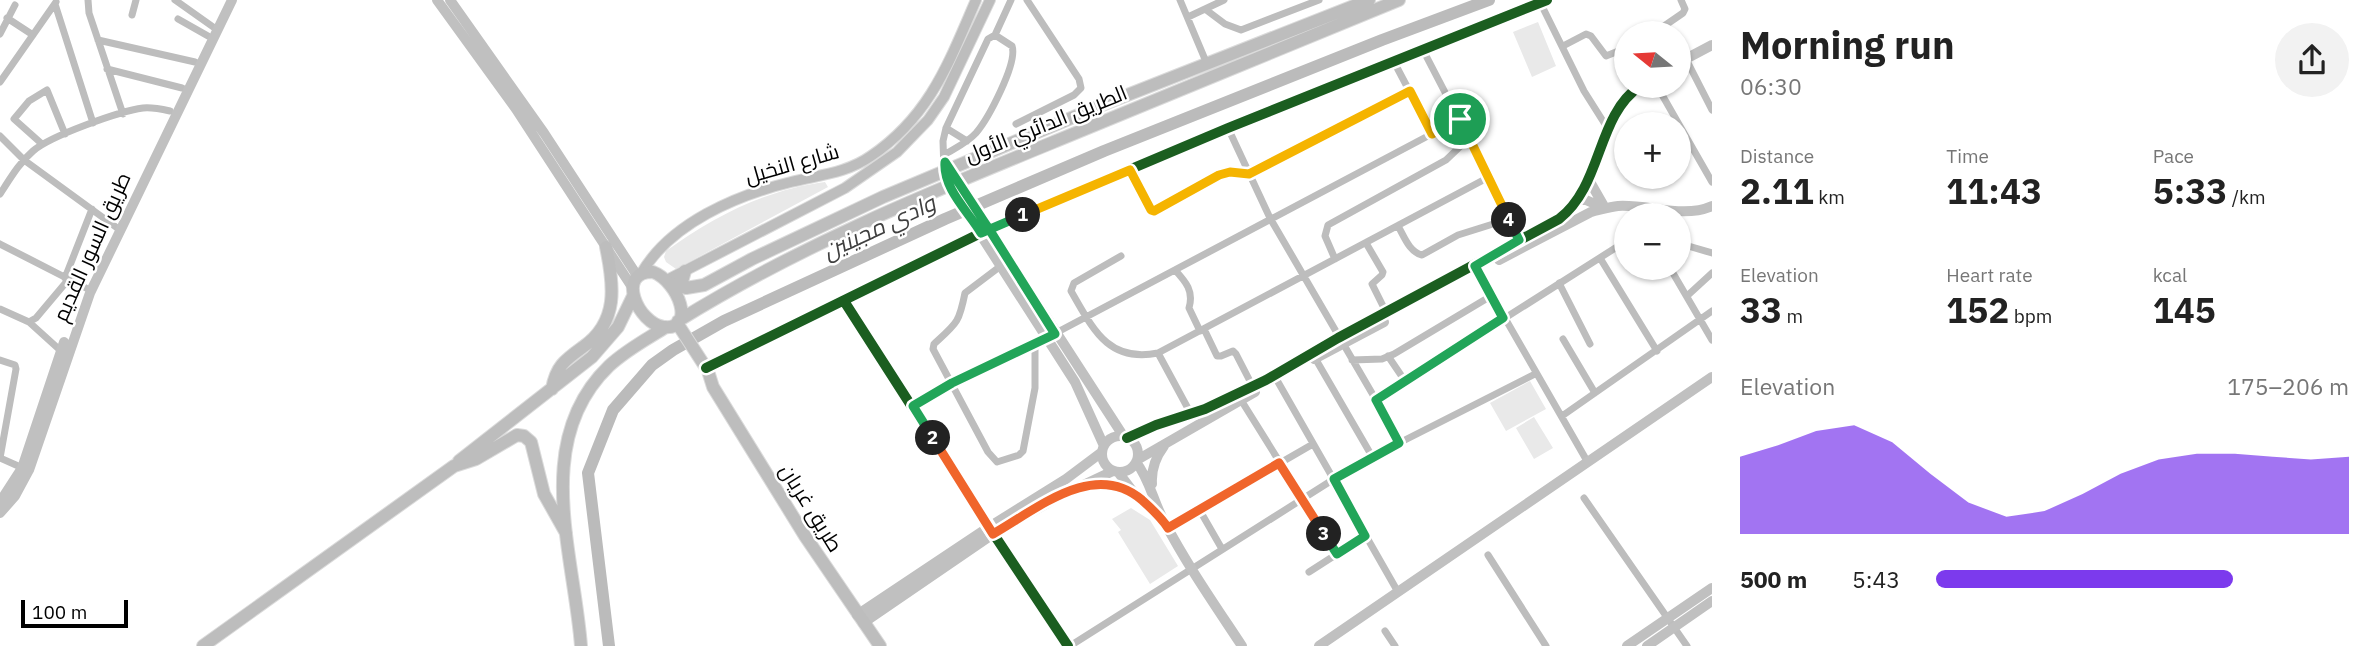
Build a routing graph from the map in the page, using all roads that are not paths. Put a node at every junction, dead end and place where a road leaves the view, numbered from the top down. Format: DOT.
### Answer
graph roads {
  1 [pos="44,0"];
  2 [pos="88,0"];
  3 [pos="136,0"];
  4 [pos="175,0"];
  5 [pos="226,0"];
  6 [pos="232,0"];
  7 [pos="437,0"];
  8 [pos="450,0"];
  9 [pos="976,0"];
  10 [pos="990,0"];
  11 [pos="1011,0"];
  12 [pos="1027,0"];
  13 [pos="1180,0"];
  14 [pos="1224,0"];
  15 [pos="1319,0"];
  16 [pos="1368,0"];
  17 [pos="1399,0"];
  18 [pos="1681,0"];
  19 [pos="1543,1"];
  20 [pos="54,3"];
  21 [pos="15,5"];
  22 [pos="1205,9"];
  23 [pos="132,15"];
  24 [pos="1188,17"];
  25 [pos="7,18"];
  26 [pos="178,19"];
  27 [pos="1671,21"];
  28 [pos="213,30"];
  29 [pos="0,34"];
  30 [pos="33,35"];
  31 [pos="995,35"];
  32 [pos="98,40"];
  33 [pos="1712,45"];
  34 [pos="1563,46"];
  35 [pos="1422,48"];
  36 [pos="1614,52"];
  37 [pos="1691,56"];
  38 [pos="1394,60"];
  39 [pos="195,62"];
  40 [pos="1208,65"];
  41 [pos="107,69"];
  42 [pos="1691,76"];
  43 [pos="0,82"];
  44 [pos="182,88"];
  45 [pos="1410,91"];
  46 [pos="1626,98"];
  47 [pos="1664,98"];
  48 [pos="1712,110"];
  49 [pos="170,111"];
  50 [pos="123,114"];
  51 [pos="1460,119"];
  52 [pos="93,123"];
  53 [pos="1016,124"];
  54 [pos="946,128"];
  55 [pos="1227,128"];
  56 [pos="1608,129"];
  57 [pos="65,134"];
  58 [pos="1432,134"];
  59 [pos="1,138"];
  60 [pos="1469,138"];
  61 [pos="967,141"];
  62 [pos="41,144"];
  63 [pos="24,160"];
  64 [pos="1130,170"];
  65 [pos="1249,174"];
  66 [pos="951,177"];
  67 [pos="1489,177"];
  68 [pos="1589,180"];
  69 [pos="1712,182"];
  70 [pos="0,194"];
  71 [pos="1577,201"];
  72 [pos="1712,206"];
  73 [pos="1614,207"];
  74 [pos="1605,208"];
  75 [pos="92,209"];
  76 [pos="1691,211"];
  77 [pos="1269,218"];
  78 [pos="1509,219"];
  79 [pos="1398,226"];
  80 [pos="117,228"];
  81 [pos="983,228"];
  82 [pos="1366,243"];
  83 [pos="0,244"];
  84 [pos="1520,244"];
  85 [pos="606,247"];
  86 [pos="1691,247"];
  87 [pos="1614,250"];
  88 [pos="1712,253"];
  89 [pos="1122,256"];
  90 [pos="1600,258"];
  91 [pos="1335,259"];
  92 [pos="1002,265"];
  93 [pos="1476,268"];
  94 [pos="685,271"];
  95 [pos="1175,271"];
  96 [pos="1712,272"];
  97 [pos="1304,275"];
  98 [pos="66,279"];
  99 [pos="1677,280"];
  100 [pos="668,281"];
  101 [pos="636,283"];
  102 [pos="1559,283"];
  103 [pos="86,288"];
  104 [pos="686,288"];
  105 [pos="1491,296"];
  106 [pos="1687,296"];
  107 [pos="844,301"];
  108 [pos="0,309"];
  109 [pos="1712,311"];
  110 [pos="1387,314"];
  111 [pos="1087,317"];
  112 [pos="1503,318"];
  113 [pos="1700,319"];
  114 [pos="29,322"];
  115 [pos="675,328"];
  116 [pos="1202,330"];
  117 [pos="1052,336"];
  118 [pos="1563,339"];
  119 [pos="1712,340"];
  120 [pos="1340,342"];
  121 [pos="1035,344"];
  122 [pos="1590,344"];
  123 [pos="61,351"];
  124 [pos="1657,351"];
  125 [pos="1158,353"];
  126 [pos="693,355"];
  127 [pos="1388,356"];
  128 [pos="1315,358"];
  129 [pos="0,360"];
  130 [pos="1352,360"];
  131 [pos="706,368"];
  132 [pos="1535,374"];
  133 [pos="1275,377"];
  134 [pos="1712,377"];
  135 [pos="1405,381"];
  136 [pos="952,383"];
  137 [pos="713,387"];
  138 [pos="1253,387"];
  139 [pos="552,389"];
  140 [pos="1595,393"];
  141 [pos="0,400"];
  142 [pos="1241,400"];
  143 [pos="1376,400"];
  144 [pos="11,401"];
  145 [pos="913,406"];
  146 [pos="1191,414"];
  147 [pos="1562,416"];
  148 [pos="1112,418"];
  149 [pos="1145,430"];
  150 [pos="1125,437"];
  151 [pos="1399,443"];
  152 [pos="1165,444"];
  153 [pos="1313,444"];
  154 [pos="1103,449"];
  155 [pos="0,458"];
  156 [pos="1373,458"];
  157 [pos="1136,461"];
  158 [pos="1587,461"];
  159 [pos="1279,463"];
  160 [pos="453,466"];
  161 [pos="26,469"];
  162 [pos="1116,471"];
  163 [pos="1334,479"];
  164 [pos="1082,486"];
  165 [pos="1152,491"];
  166 [pos="1134,493"];
  167 [pos="1584,498"];
  168 [pos="1302,499"];
  169 [pos="0,502"];
  170 [pos="1199,509"];
  171 [pos="0,513"];
  172 [pos="1162,517"];
  173 [pos="1168,528"];
  174 [pos="991,530"];
  175 [pos="566,533"];
  176 [pos="1365,536"];
  177 [pos="1222,549"];
  178 [pos="1337,554"];
  179 [pos="1488,555"];
  180 [pos="1190,569"];
  181 [pos="1309,572"];
  182 [pos="1712,589"];
  183 [pos="1398,592"];
  184 [pos="1712,601"];
  185 [pos="860,619"];
  186 [pos="1670,623"];
  187 [pos="1385,631"];
  188 [pos="203,646"];
  189 [pos="581,646"];
  190 [pos="880,646"];
  191 [pos="1069,646"];
  192 [pos="1242,646"];
  193 [pos="1319,646"];
  194 [pos="1395,646"];
  195 [pos="1546,646"];
  196 [pos="1627,646"];
  197 [pos="1647,646"];
  198 [pos="1687,646"];
  1 -- 20 [label="street"];
  2 -- 32 [label="street"];
  3 -- 23 [label="street"];
  4 -- 28 [label="street"];
  5 -- 28 [label="street, طريق السور القديم"];
  6 -- 28 [label="street, طريق السور القديم"];
  7 -- 85 [label="street"];
  8 -- 101 [label="street"];
  9 -- 101 [label="main road, شارع النخيل"];
  10 -- 94 [label="main road"];
  11 -- 31 [label="street"];
  12 -- 53 [label="street"];
  13 -- 24 [label="street"];
  14 -- 22 [label="street"];
  15 -- 22 [label="street"];
  16 -- 40 [label="highway, الطريق الدائري الأول"];
  17 -- 66 [label="highway, الطريق الدائري الأول"];
  18 -- 27 [label="street"];
  19 -- 34 [label="street"];
  19 -- 35 [label="street"];
  20 -- 30 [label="street"];
  20 -- 52 [label="street"];
  21 -- 25 [label="street"];
  22 -- 24 [label="street"];
  24 -- 40 [label="street"];
  25 -- 29 [label="street"];
  25 -- 30 [label="street"];
  26 -- 28 [label="street"];
  28 -- 39 [label="street, طريق السور القديم"];
  28 -- 80 [label="street, طريق السور القديم"];
  30 -- 43 [label="street"];
  31 -- 54 [label="street"];
  31 -- 61 [label="street"];
  32 -- 39 [label="street"];
  32 -- 41 [label="street"];
  33 -- 37 [label="street"];
  34 -- 36 [label="street"];
  34 -- 56 [label="street"];
  35 -- 38 [label="street"];
  35 -- 51 [label="street"];
  38 -- 45 [label="street"];
  38 -- 55 [label="street"];
  39 -- 44 [label="street, طريق السور القديم"];
  40 -- 66 [label="highway, الطريق الدائري الأول"];
  41 -- 44 [label="street"];
  41 -- 50 [label="street"];
  42 -- 48 [label="street"];
  44 -- 49 [label="street, طريق السور القديم"];
  45 -- 58 [label="street"];
  45 -- 65 [label="street"];
  46 -- 56 [label="street"];
  47 -- 69 [label="street"];
  49 -- 50 [label="street"];
  49 -- 80 [label="street, طريق السور القديم"];
  50 -- 52 [label="street"];
  51 -- 58 [label="street"];
  51 -- 60 [label="street"];
  52 -- 57 [label="street"];
  54 -- 61 [label="street"];
  54 -- 66 [label="street"];
  55 -- 64 [label="street"];
  55 -- 65 [label="street"];
  56 -- 68 [label="street"];
  57 -- 62 [label="street"];
  57 -- 62 [label="street"];
  58 -- 77 [label="street"];
  59 -- 63 [label="street"];
  60 -- 67 [label="street"];
  60 -- 91 [label="street"];
  61 -- 66 [label="street"];
  62 -- 63 [label="street"];
  63 -- 70 [label="street"];
  63 -- 75 [label="street"];
  64 -- 65 [label="street"];
  64 -- 81 [label="street"];
  65 -- 77 [label="street"];
  66 -- 81 [label="street"];
  66 -- 104 [label="highway, الطريق الدائري الأول"];
  66 -- 115 [label="highway, الطريق الدائري الأول"];
  67 -- 78 [label="street"];
  67 -- 79 [label="street"];
  68 -- 71 [label="street"];
  68 -- 74 [label="street"];
  71 -- 74 [label="street"];
  71 -- 84 [label="street"];
  72 -- 76 [label="street"];
  73 -- 74 [label="street"];
  74 -- 84 [label="street"];
  75 -- 80 [label="street"];
  75 -- 98 [label="street"];
  77 -- 95 [label="street"];
  77 -- 97 [label="street"];
  78 -- 79 [label="street"];
  78 -- 84 [label="street"];
  79 -- 82 [label="street"];
  80 -- 103 [label="street, طريق السور القديم"];
  80 -- 161 [label="street, طريق السور القديم"];
  81 -- 92 [label="street"];
  81 -- 107 [label="street"];
  81 -- 117 [label="street"];
  82 -- 91 [label="street"];
  82 -- 110 [label="street"];
  83 -- 98 [label="street"];
  84 -- 93 [label="street"];
  85 -- 101 [label="street"];
  85 -- 139 [label="highway"];
  86 -- 88 [label="street"];
  87 -- 90 [label="street"];
  89 -- 111 [label="street"];
  90 -- 102 [label="street"];
  90 -- 124 [label="street"];
  91 -- 97 [label="street"];
  92 -- 117 [label="street"];
  92 -- 136 [label="street"];
  93 -- 105 [label="street"];
  93 -- 110 [label="street"];
  93 -- 120 [label="street"];
  94 -- 100 [label="main road"];
  94 -- 104 [label="highway"];
  95 -- 111 [label="street"];
  95 -- 116 [label="street"];
  96 -- 106 [label="street"];
  97 -- 116 [label="street"];
  97 -- 120 [label="street"];
  98 -- 103 [label="street"];
  98 -- 114 [label="street"];
  99 -- 106 [label="street"];
  100 -- 101 [label="highway"];
  100 -- 104 [label="highway"];
  100 -- 115 [label="highway"];
  101 -- 115 [label="highway"];
  101 -- 139 [label="highway"];
  102 -- 112 [label="street"];
  102 -- 122 [label="street"];
  103 -- 123 [label="street, طريق السور القديم"];
  105 -- 112 [label="street"];
  105 -- 127 [label="street"];
  106 -- 113 [label="street"];
  107 -- 131 [label="street"];
  107 -- 145 [label="street"];
  108 -- 114 [label="street"];
  109 -- 113 [label="street"];
  110 -- 120 [label="street"];
  111 -- 117 [label="street"];
  111 -- 125 [label="street"];
  112 -- 132 [label="street"];
  112 -- 135 [label="street"];
  113 -- 119 [label="street"];
  113 -- 124 [label="street"];
  114 -- 123 [label="street"];
  115 -- 126 [label="highway, طريق غريان"];
  115 -- 175 [label="highway, الطريق الدائري الأول"];
  116 -- 125 [label="street"];
  116 -- 138 [label="street"];
  117 -- 121 [label="street"];
  117 -- 148 [label="street"];
  117 -- 154 [label="street"];
  118 -- 140 [label="street"];
  120 -- 128 [label="street"];
  120 -- 130 [label="street"];
  120 -- 133 [label="street"];
  121 -- 136 [label="street"];
  121 -- 136 [label="street"];
  123 -- 161 [label="street, طريق السور القديم"];
  124 -- 140 [label="street"];
  125 -- 146 [label="street"];
  126 -- 131 [label="highway, طريق غريان"];
  126 -- 137 [label="highway, طريق غريان"];
  127 -- 130 [label="street"];
  127 -- 135 [label="street"];
  128 -- 133 [label="street"];
  128 -- 156 [label="street"];
  129 -- 144 [label="street"];
  130 -- 143 [label="street"];
  131 -- 137 [label="highway, طريق غريان"];
  132 -- 147 [label="street"];
  132 -- 151 [label="street"];
  133 -- 138 [label="street"];
  133 -- 142 [label="street"];
  133 -- 153 [label="street"];
  134 -- 158 [label="street"];
  135 -- 143 [label="street"];
  136 -- 145 [label="street"];
  137 -- 185 [label="highway, طريق غريان"];
  138 -- 146 [label="street"];
  139 -- 160 [label="highway"];
  140 -- 147 [label="street"];
  141 -- 144 [label="street"];
  142 -- 152 [label="street"];
  142 -- 159 [label="street"];
  143 -- 151 [label="street"];
  144 -- 155 [label="street"];
  145 -- 174 [label="street"];
  146 -- 149 [label="street"];
  147 -- 158 [label="street"];
  148 -- 149 [label="street"];
  148 -- 150 [label="street"];
  149 -- 150 [label="street"];
  150 -- 154 [label="street"];
  150 -- 157 [label="street"];
  151 -- 156 [label="street"];
  152 -- 157 [label="street"];
  152 -- 165 [label="street"];
  153 -- 159 [label="street"];
  153 -- 163 [label="street"];
  154 -- 162 [label="street"];
  154 -- 174 [label="street"];
  155 -- 161 [label="street"];
  156 -- 163 [label="street"];
  157 -- 162 [label="street"];
  157 -- 165 [label="street"];
  158 -- 183 [label="street"];
  159 -- 168 [label="street"];
  159 -- 170 [label="street"];
  160 -- 175 [label="highway"];
  160 -- 188 [label="highway"];
  161 -- 169 [label="street, طريق السور القديم"];
  161 -- 171 [label="street, طريق السور القديم"];
  162 -- 164 [label="street"];
  162 -- 166 [label="street"];
  163 -- 168 [label="street"];
  163 -- 176 [label="street"];
  164 -- 166 [label="street"];
  164 -- 174 [label="street"];
  165 -- 172 [label="street"];
  166 -- 172 [label="street"];
  167 -- 186 [label="street"];
  168 -- 177 [label="street"];
  168 -- 178 [label="street"];
  170 -- 173 [label="street"];
  170 -- 177 [label="street"];
  172 -- 173 [label="street"];
  173 -- 180 [label="street"];
  174 -- 185 [label="street"];
  174 -- 191 [label="street"];
  175 -- 189 [label="highway, الطريق الدائري الأول"];
  176 -- 178 [label="street"];
  176 -- 183 [label="street"];
  177 -- 180 [label="street"];
  178 -- 181 [label="street"];
  179 -- 195 [label="street"];
  180 -- 191 [label="street"];
  180 -- 192 [label="street"];
  182 -- 186 [label="street"];
  183 -- 193 [label="street"];
  184 -- 186 [label="street"];
  185 -- 190 [label="highway, طريق غريان"];
  186 -- 196 [label="street"];
  186 -- 197 [label="street"];
  186 -- 198 [label="street"];
  187 -- 194 [label="street"];
}
